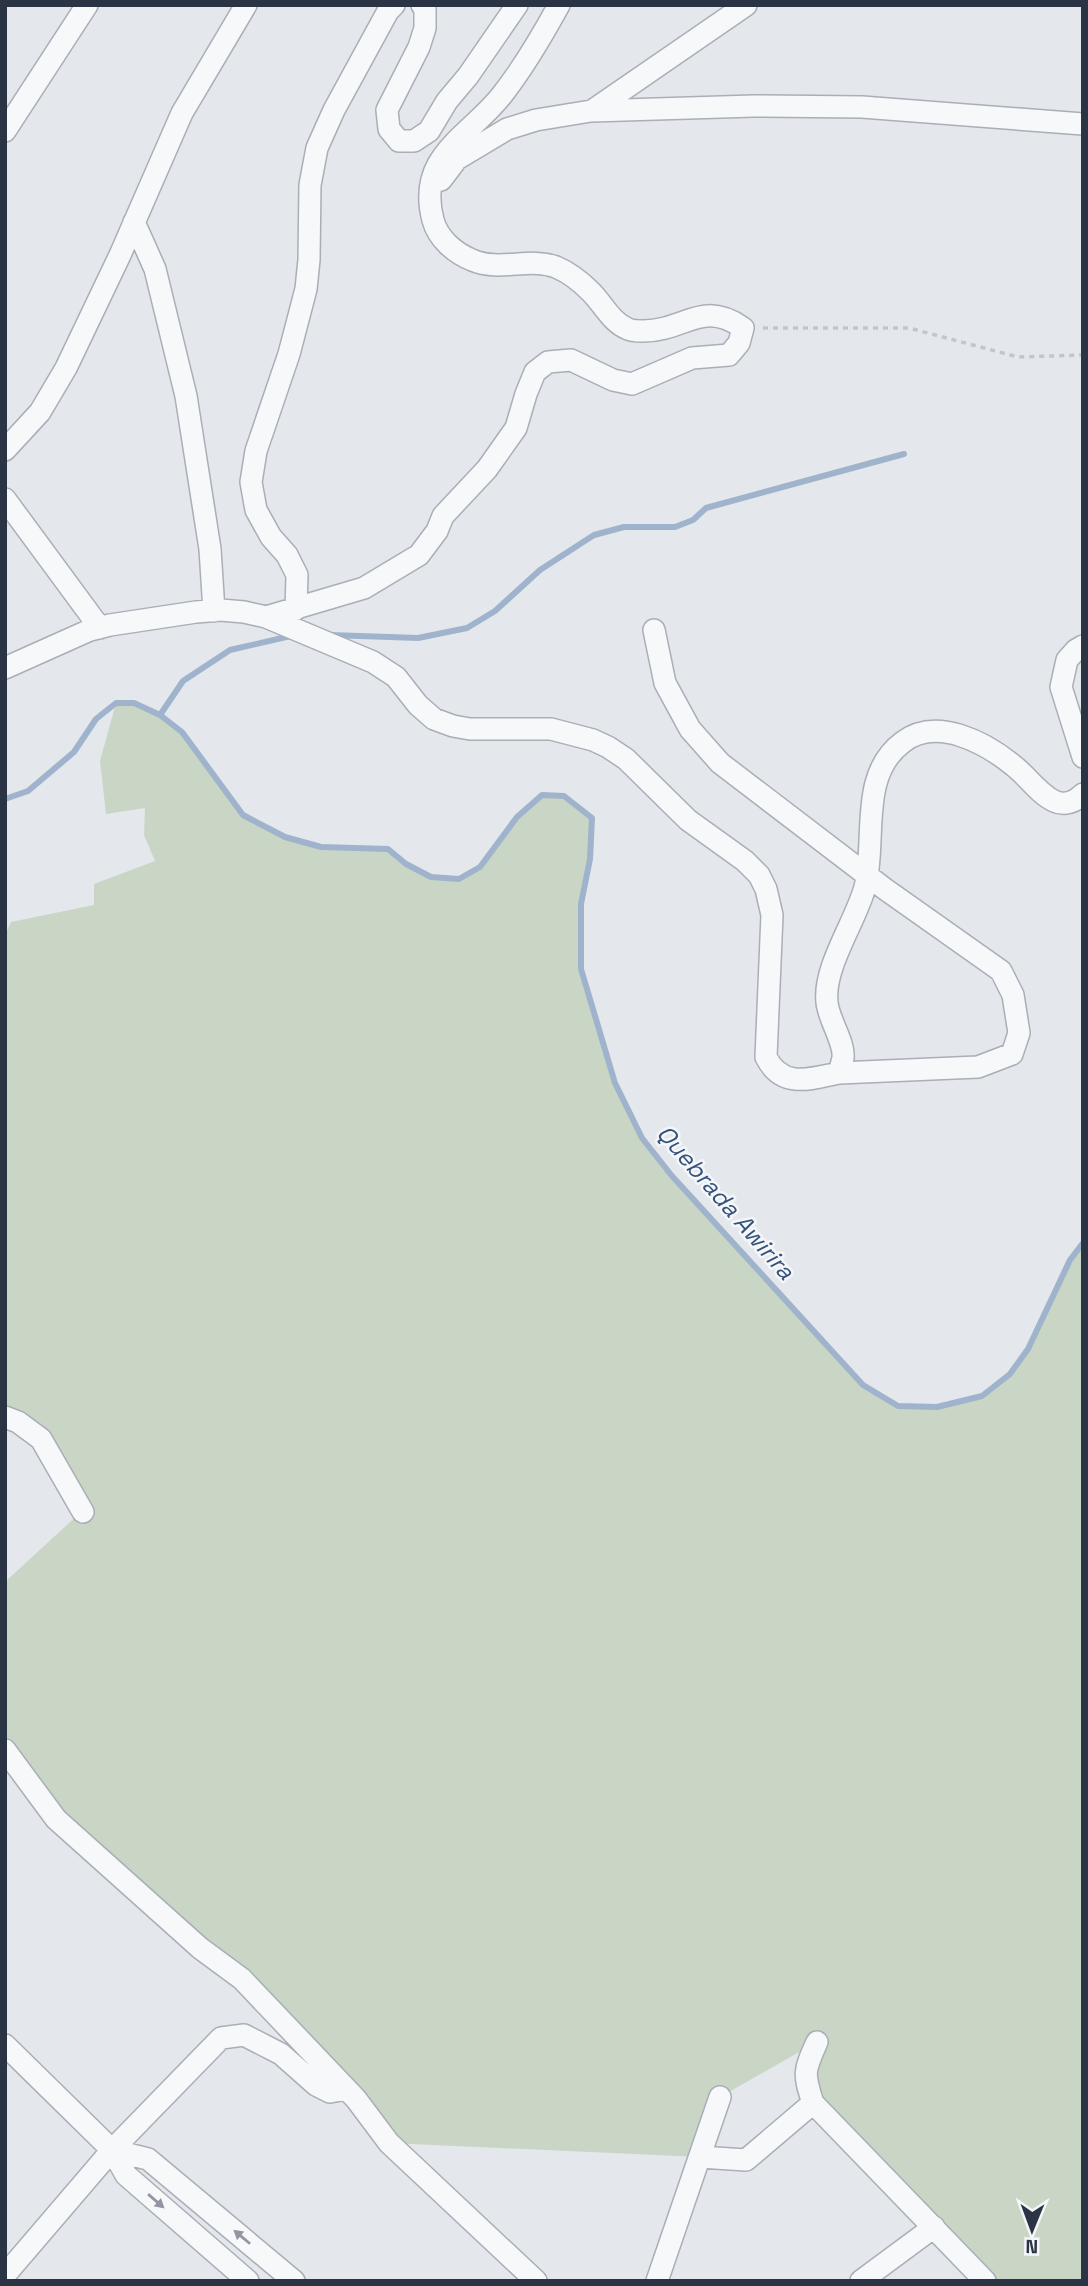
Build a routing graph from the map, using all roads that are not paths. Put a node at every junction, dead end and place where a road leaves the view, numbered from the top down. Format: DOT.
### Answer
graph roads {
  1 [pos="87,5"];
  2 [pos="246,5"];
  3 [pos="394,5"];
  4 [pos="422,5"];
  5 [pos="517,5"];
  6 [pos="559,5"];
  7 [pos="746,5"];
  8 [pos="591,111"];
  9 [pos="1083,124"];
  10 [pos="5,131"];
  11 [pos="430,195"];
  12 [pos="134,222"];
  13 [pos="5,450"];
  14 [pos="5,499"];
  15 [pos="296,609"];
  16 [pos="214,611"];
  17 [pos="266,617"];
  18 [pos="100,628"];
  19 [pos="654,630"];
  20 [pos="1083,646"];
  21 [pos="5,668"];
  22 [pos="1083,757"];
  23 [pos="1083,794"];
  24 [pos="866,875"];
  25 [pos="839,1073"];
  26 [pos="5,1416"];
  27 [pos="83,1511"];
  28 [pos="5,1749"];
  29 [pos="817,2042"];
  30 [pos="5,2045"];
  31 [pos="346,2089"];
  32 [pos="720,2097"];
  33 [pos="813,2103"];
  34 [pos="112,2150"];
  35 [pos="699,2157"];
  36 [pos="934,2227"];
  37 [pos="5,2275"];
  38 [pos="248,2281"];
  39 [pos="294,2281"];
  40 [pos="536,2281"];
  41 [pos="657,2281"];
  42 [pos="861,2281"];
  43 [pos="985,2281"];
  1 -- 10 [label="street"];
  2 -- 12 [label="street"];
  3 -- 15 [label="street"];
  4 -- 5 [label="street"];
  6 -- 11 [label="street"];
  7 -- 8 [label="street"];
  8 -- 9 [label="street"];
  8 -- 11 [label="street"];
  11 -- 15 [label="street"];
  12 -- 13 [label="street"];
  12 -- 16 [label="street"];
  14 -- 18 [label="street"];
  15 -- 17 [label="street"];
  16 -- 17 [label="street"];
  16 -- 18 [label="street"];
  17 -- 25 [label="street"];
  18 -- 21 [label="street"];
  19 -- 24 [label="street"];
  20 -- 22 [label="street"];
  23 -- 24 [label="street"];
  24 -- 25 [label="street"];
  24 -- 25 [label="street"];
  26 -- 27 [label="street"];
  28 -- 31 [label="street"];
  29 -- 33 [label="street"];
  30 -- 34 [label="street"];
  31 -- 34 [label="street"];
  31 -- 40 [label="street"];
  32 -- 35 [label="street"];
  33 -- 35 [label="street"];
  33 -- 36 [label="street"];
  34 -- 37 [label="street"];
  34 -- 38 [label="street, one-way"];
  39 -- 34 [label="street, one-way"];
  35 -- 41 [label="street"];
  36 -- 42 [label="street"];
  36 -- 43 [label="street"];
}
